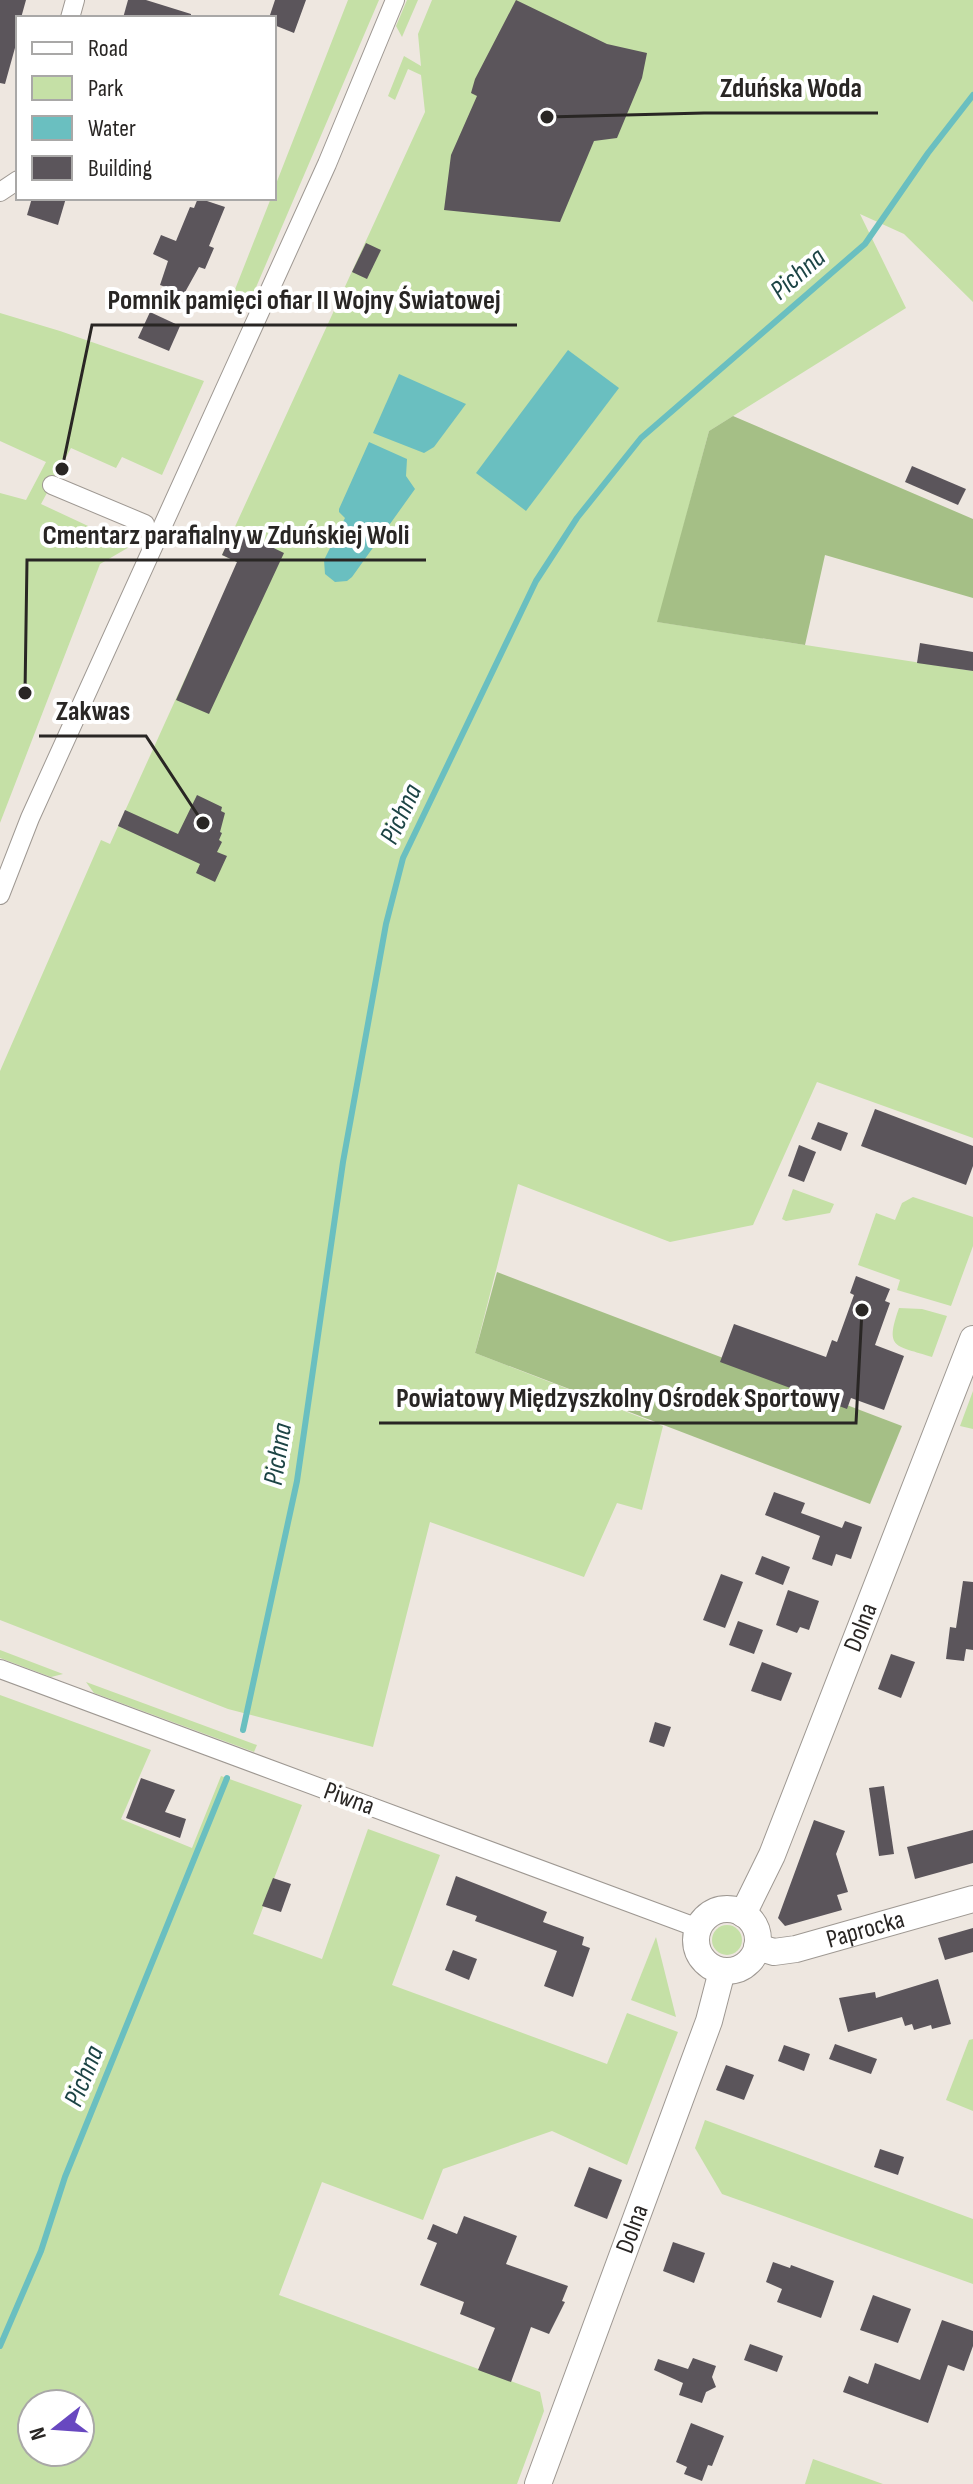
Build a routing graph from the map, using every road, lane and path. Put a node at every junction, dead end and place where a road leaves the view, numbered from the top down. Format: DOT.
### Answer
graph roads {
  1 [pos="395,0"];
  2 [pos="52,485"];
  3 [pos="145,524"];
  4 [pos="0,895"];
  5 [pos="973,1339"];
  6 [pos="0,1669"];
  7 [pos="973,1899"];
  8 [pos="743,1914"];
  9 [pos="698,1928"];
  10 [pos="757,1947"];
  11 [pos="722,1971"];
  12 [pos="538,2484"];
  1 -- 4 [label="street"];
  2 -- 3 [label="street"];
  5 -- 8 [label="street, Dolna"];
  6 -- 9 [label="street, Piwna"];
  7 -- 10 [label="street, Paprocka"];
  8 -- 9 [label="street"];
  8 -- 10 [label="street"];
  9 -- 11 [label="street"];
  10 -- 11 [label="street"];
  11 -- 12 [label="street, Dolna"];
}
